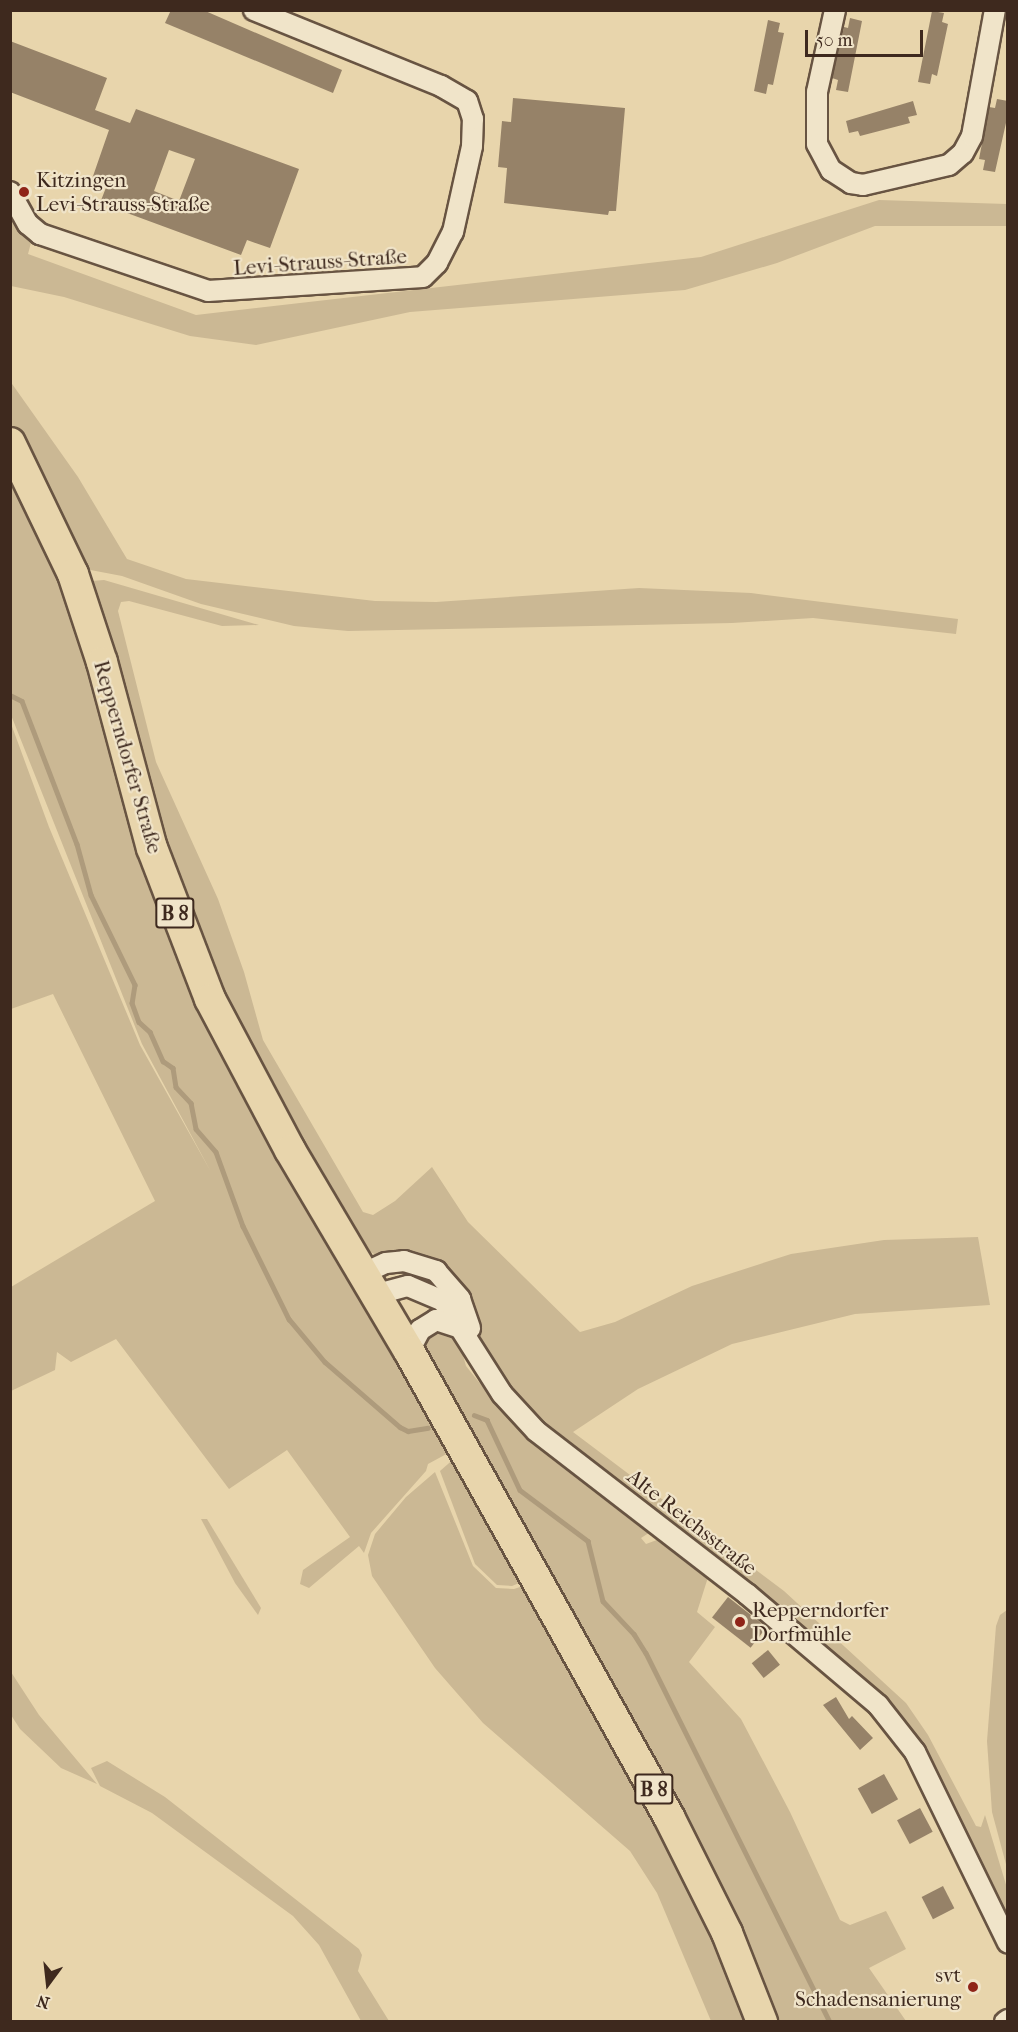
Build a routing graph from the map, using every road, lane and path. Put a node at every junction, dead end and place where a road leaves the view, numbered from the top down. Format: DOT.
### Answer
graph roads {
  1 [pos="254,10"];
  2 [pos="835,10"];
  3 [pos="995,10"];
  4 [pos="10,192"];
  5 [pos="10,443"];
  6 [pos="368,1285"];
  7 [pos="460,1328"];
  8 [pos="409,1351"];
  9 [pos="476,1351"];
  10 [pos="1008,1943"];
  11 [pos="762,2022"];
  1 -- 4 [label="street, Levi-Strauss-Straße"];
  2 -- 3 [label="street"];
  5 -- 6 [label="main road, Repperndorfer Straße / B 8"];
  6 -- 7 [label="street, Alte Reichsstraße"];
  6 -- 8 [label="main road, B 8"];
  6 -- 9 [label="street, Alte Reichsstraße"];
  7 -- 8 [label="street"];
  7 -- 9 [label="street, Alte Reichsstraße"];
  8 -- 11 [label="main road, B 8"];
  9 -- 10 [label="street, Alte Reichsstraße"];
}
